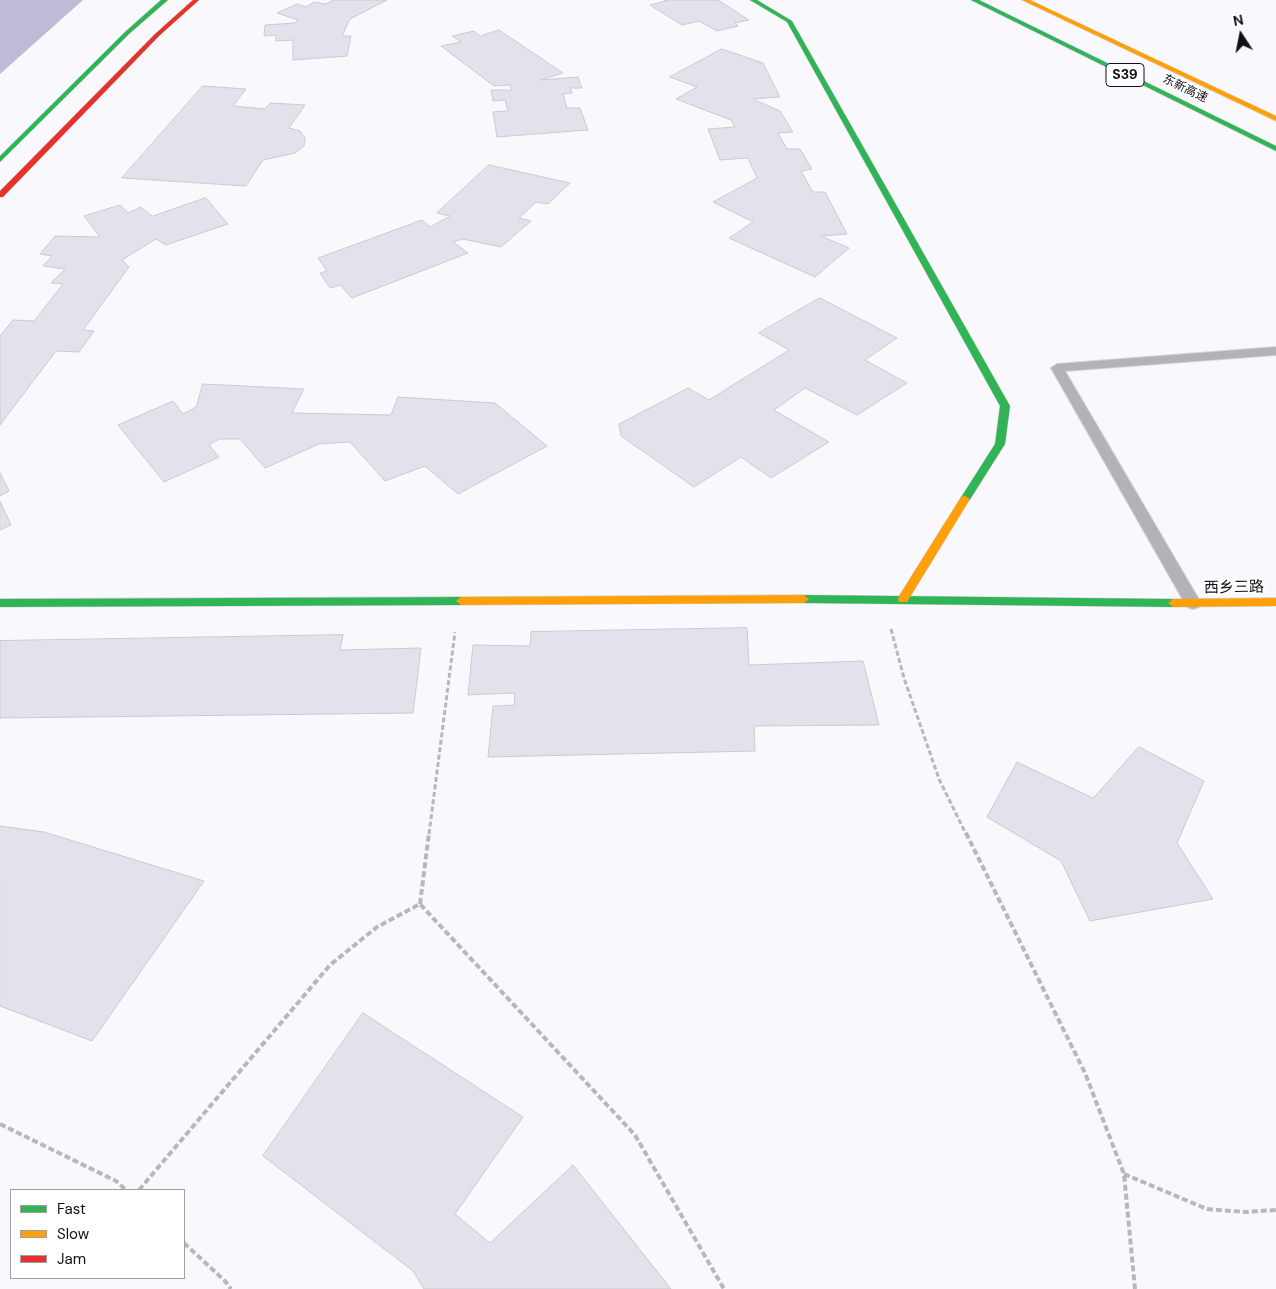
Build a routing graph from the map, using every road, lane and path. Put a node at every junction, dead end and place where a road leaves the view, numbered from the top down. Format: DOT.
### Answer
graph roads {
  1 [pos="165,0"];
  2 [pos="196,0"];
  3 [pos="753,0"];
  4 [pos="974,0"];
  5 [pos="1025,0"];
  6 [pos="1276,119"];
  7 [pos="1276,149"];
  8 [pos="0,160"];
  9 [pos="0,195"];
  10 [pos="1276,351"];
  11 [pos="884,598"];
  12 [pos="903,599"];
  13 [pos="459,601"];
  14 [pos="1276,602"];
  15 [pos="0,603"];
  16 [pos="1193,603"];
  17 [pos="420,904"];
  18 [pos="0,1124"];
  19 [pos="1124,1174"];
  20 [pos="125,1189"];
  21 [pos="140,1189"];
  22 [pos="1276,1210"];
  23 [pos="185,1244"];
  24 [pos="231,1289"];
  25 [pos="724,1289"];
  26 [pos="1135,1289"];
  1 -- 8 [label="main road"];
  2 -- 9 [label="main road"];
  3 -- 12 [label="main road"];
  4 -- 7 [label="main road, 东新高速 / S39"];
  5 -- 6 [label="main road, 东新高速 / S39"];
  10 -- 16 [label="lane"];
  11 -- 12 [label="main road, 西乡三路"];
  11 -- 13 [label="main road, 西乡三路"];
  11 -- 19 [label="path"];
  12 -- 16 [label="main road, 西乡三路"];
  13 -- 15 [label="main road, 西乡三路"];
  13 -- 17 [label="path"];
  14 -- 16 [label="main road, 西乡三路"];
  17 -- 21 [label="path"];
  17 -- 25 [label="path"];
  18 -- 20 [label="path"];
  19 -- 22 [label="path"];
  19 -- 26 [label="path"];
  23 -- 24 [label="path"];
}
